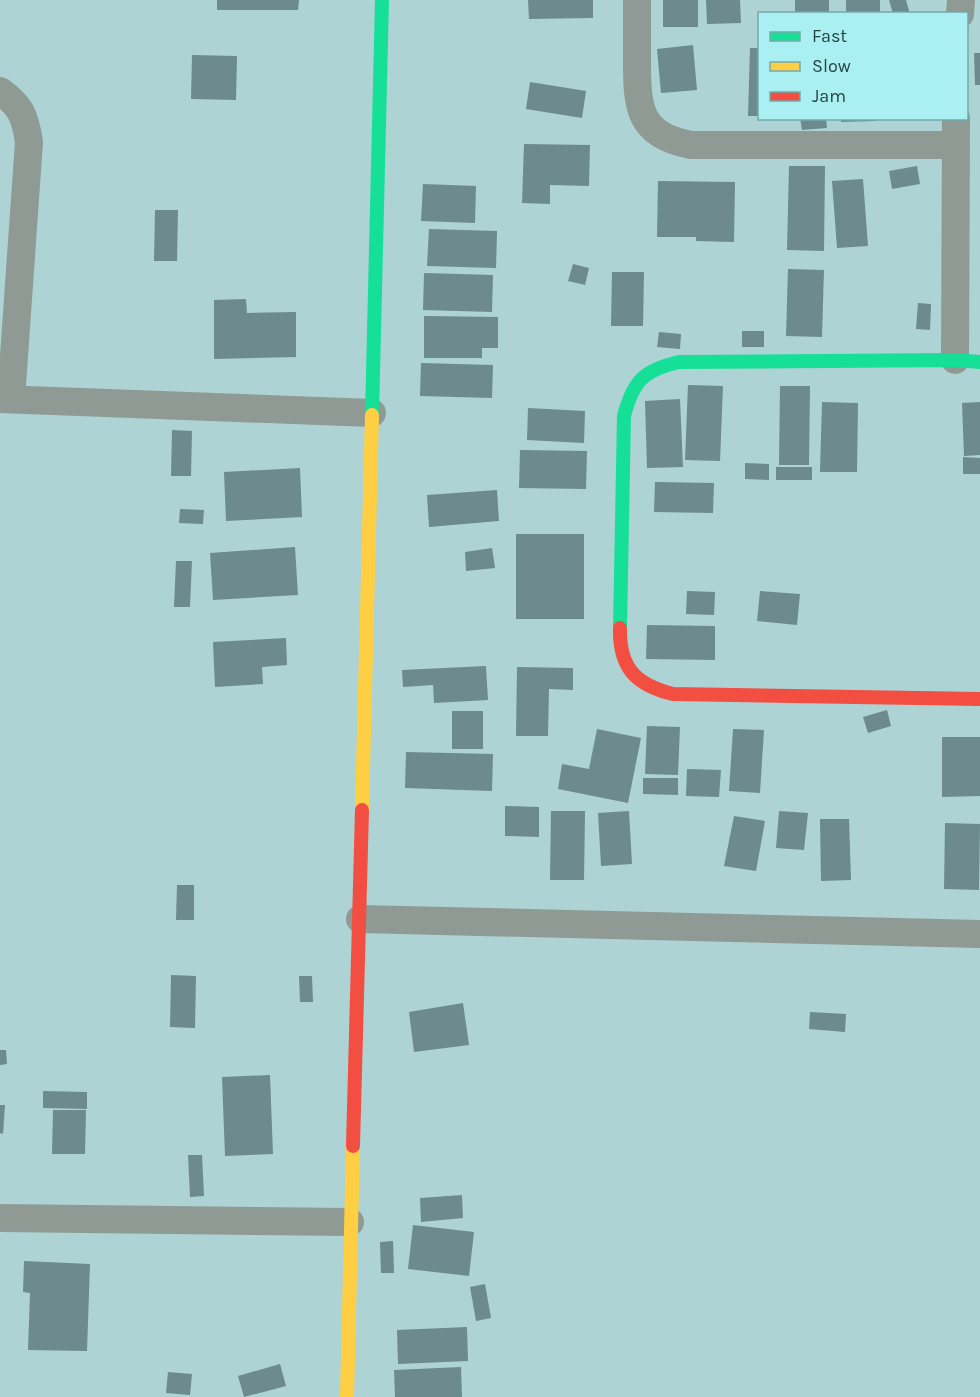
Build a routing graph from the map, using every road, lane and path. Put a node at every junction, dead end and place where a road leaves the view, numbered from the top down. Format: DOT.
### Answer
graph roads {
  1 [pos="382,0"];
  2 [pos="637,0"];
  3 [pos="0,91"];
  4 [pos="956,132"];
  5 [pos="967,361"];
  6 [pos="6,399"];
  7 [pos="372,413"];
  8 [pos="980,699"];
  9 [pos="360,919"];
  10 [pos="980,934"];
  11 [pos="0,1218"];
  12 [pos="350,1222"];
  13 [pos="347,1397"];
  1 -- 7 [label="street"];
  2 -- 4 [label="street"];
  3 -- 6 [label="street"];
  4 -- 5 [label="street"];
  5 -- 8 [label="street"];
  6 -- 7 [label="street"];
  7 -- 9 [label="street"];
  9 -- 10 [label="street"];
  9 -- 12 [label="street"];
  11 -- 12 [label="street"];
  12 -- 13 [label="street"];
}
